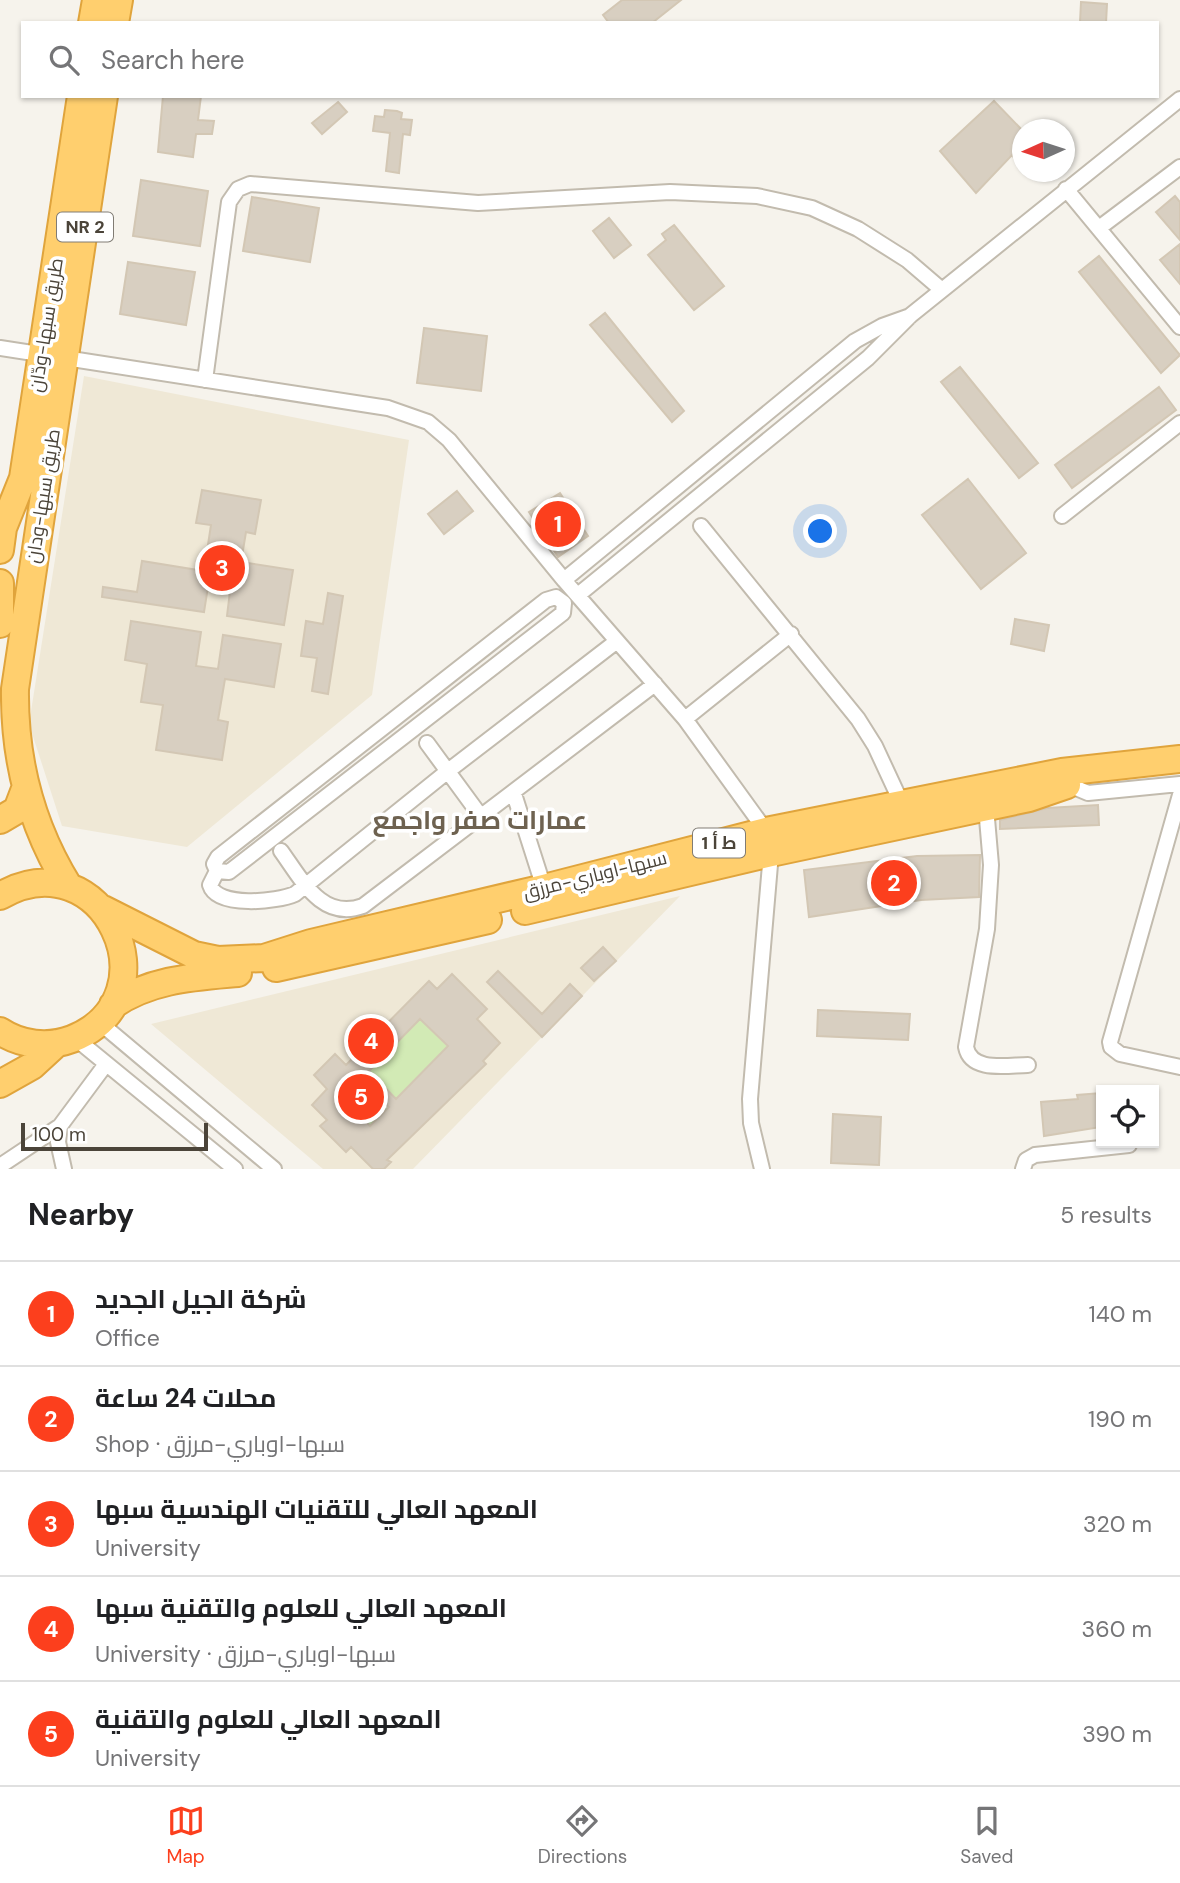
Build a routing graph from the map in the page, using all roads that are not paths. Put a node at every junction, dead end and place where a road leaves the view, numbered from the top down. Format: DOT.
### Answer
graph roads {
  1 [pos="96,0"];
  2 [pos="119,0"];
  3 [pos="92,21"];
  4 [pos="116,21"];
  5 [pos="81,98"];
  6 [pos="104,98"];
  7 [pos="1180,99"];
  8 [pos="1180,167"];
  9 [pos="1066,189"];
  10 [pos="1099,228"];
  11 [pos="942,290"];
  12 [pos="911,315"];
  13 [pos="1180,327"];
  14 [pos="0,348"];
  15 [pos="54,357"];
  16 [pos="813,376"];
  17 [pos="205,380"];
  18 [pos="826,391"];
  19 [pos="1180,423"];
  20 [pos="731,444"];
  21 [pos="741,459"];
  22 [pos="1062,516"];
  23 [pos="701,526"];
  24 [pos="0,550"];
  25 [pos="565,580"];
  26 [pos="0,583"];
  27 [pos="578,595"];
  28 [pos="0,624"];
  29 [pos="791,634"];
  30 [pos="617,641"];
  31 [pos="655,684"];
  32 [pos="404,709"];
  33 [pos="685,719"];
  34 [pos="417,727"];
  35 [pos="427,743"];
  36 [pos="1180,759"];
  37 [pos="448,771"];
  38 [pos="1180,772"];
  39 [pos="1180,784"];
  40 [pos="1069,785"];
  41 [pos="25,789"];
  42 [pos="513,794"];
  43 [pos="1180,795"];
  44 [pos="901,802"];
  45 [pos="986,807"];
  46 [pos="482,818"];
  47 [pos="0,820"];
  48 [pos="769,842"];
  49 [pos="281,852"];
  50 [pos="216,871"];
  51 [pos="306,886"];
  52 [pos="69,887"];
  53 [pos="544,888"];
  54 [pos="0,896"];
  55 [pos="103,909"];
  56 [pos="265,964"];
  57 [pos="106,1013"];
  58 [pos="0,1031"];
  59 [pos="66,1040"];
  60 [pos="106,1064"];
  61 [pos="1028,1065"];
  62 [pos="1180,1067"];
  63 [pos="0,1084"];
  64 [pos="60,1126"];
  65 [pos="1101,1148"];
  66 [pos="0,1166"];
  67 [pos="64,1169"];
  68 [pos="234,1169"];
  69 [pos="274,1169"];
  70 [pos="762,1169"];
  71 [pos="1023,1169"];
  1 -- 3 [label="highway"];
  2 -- 4 [label="highway"];
  5 -- 15 [label="highway, طريق سبها-ودّان / NR 2"];
  6 -- 15 [label="highway, طريق سبها-ودان / NR 2"];
  7 -- 9 [label="street"];
  8 -- 10 [label="street"];
  9 -- 10 [label="street"];
  9 -- 11 [label="street"];
  10 -- 13 [label="street"];
  11 -- 12 [label="street"];
  11 -- 17 [label="street"];
  12 -- 16 [label="street"];
  12 -- 18 [label="street"];
  14 -- 15 [label="street"];
  15 -- 17 [label="street"];
  15 -- 24 [label="highway, طريق سبها-ودّان / NR 2"];
  15 -- 41 [label="highway, طريق سبها-ودان / NR 2"];
  16 -- 18 [label="street"];
  16 -- 20 [label="street"];
  17 -- 25 [label="street"];
  18 -- 21 [label="street"];
  19 -- 22 [label="street"];
  20 -- 21 [label="street"];
  20 -- 25 [label="street"];
  21 -- 27 [label="street"];
  23 -- 29 [label="street"];
  25 -- 27 [label="street"];
  26 -- 28 [label="highway"];
  27 -- 30 [label="street"];
  29 -- 33 [label="street"];
  29 -- 44 [label="street"];
  30 -- 31 [label="street"];
  30 -- 37 [label="street"];
  31 -- 33 [label="street"];
  31 -- 42 [label="street"];
  32 -- 34 [label="street"];
  32 -- 34 [label="street"];
  32 -- 50 [label="street"];
  33 -- 48 [label="street"];
  34 -- 50 [label="street"];
  35 -- 37 [label="street"];
  36 -- 44 [label="highway, سبها-اوباري-مرزق / ط أ 1"];
  37 -- 46 [label="street"];
  37 -- 51 [label="street"];
  38 -- 40 [label="highway, سبها-اوباري-مرزق / ط أ 1"];
  39 -- 40 [label="street"];
  40 -- 45 [label="highway, سبها-اوباري-مرزق / ط أ 1"];
  41 -- 47 [label="highway"];
  41 -- 52 [label="highway, طريق سبها-ودان / NR 2"];
  42 -- 46 [label="street"];
  42 -- 53 [label="street"];
  43 -- 62 [label="street"];
  44 -- 48 [label="highway, سبها-اوباري-مرزق / ط أ 1"];
  45 -- 48 [label="highway, سبها-اوباري-مرزق / ط أ 1"];
  45 -- 61 [label="street"];
  46 -- 51 [label="street"];
  48 -- 53 [label="highway, سبها-اوباري-مرزق / ط أ 1"];
  48 -- 56 [label="highway, سبها-اوباري-مرزق / ط أ 1"];
  48 -- 70 [label="street"];
  49 -- 51 [label="street"];
  50 -- 51 [label="street"];
  52 -- 54 [label="highway"];
  52 -- 55 [label="highway, سبها-اوباري-مرزق"];
  53 -- 56 [label="highway, سبها-اوباري-مرزق / ط أ 1"];
  55 -- 56 [label="highway, سبها-اوباري-مرزق / ط أ 1"];
  55 -- 57 [label="highway"];
  56 -- 57 [label="highway, سبها-اوباري-مرزق / ط أ 1"];
  57 -- 59 [label="highway, سبها-اوباري-مرزق"];
  57 -- 69 [label="street"];
  58 -- 59 [label="highway"];
  59 -- 60 [label="street"];
  59 -- 63 [label="highway"];
  60 -- 64 [label="street"];
  60 -- 68 [label="street"];
  64 -- 66 [label="street"];
  64 -- 67 [label="street"];
  65 -- 71 [label="street"];
}
